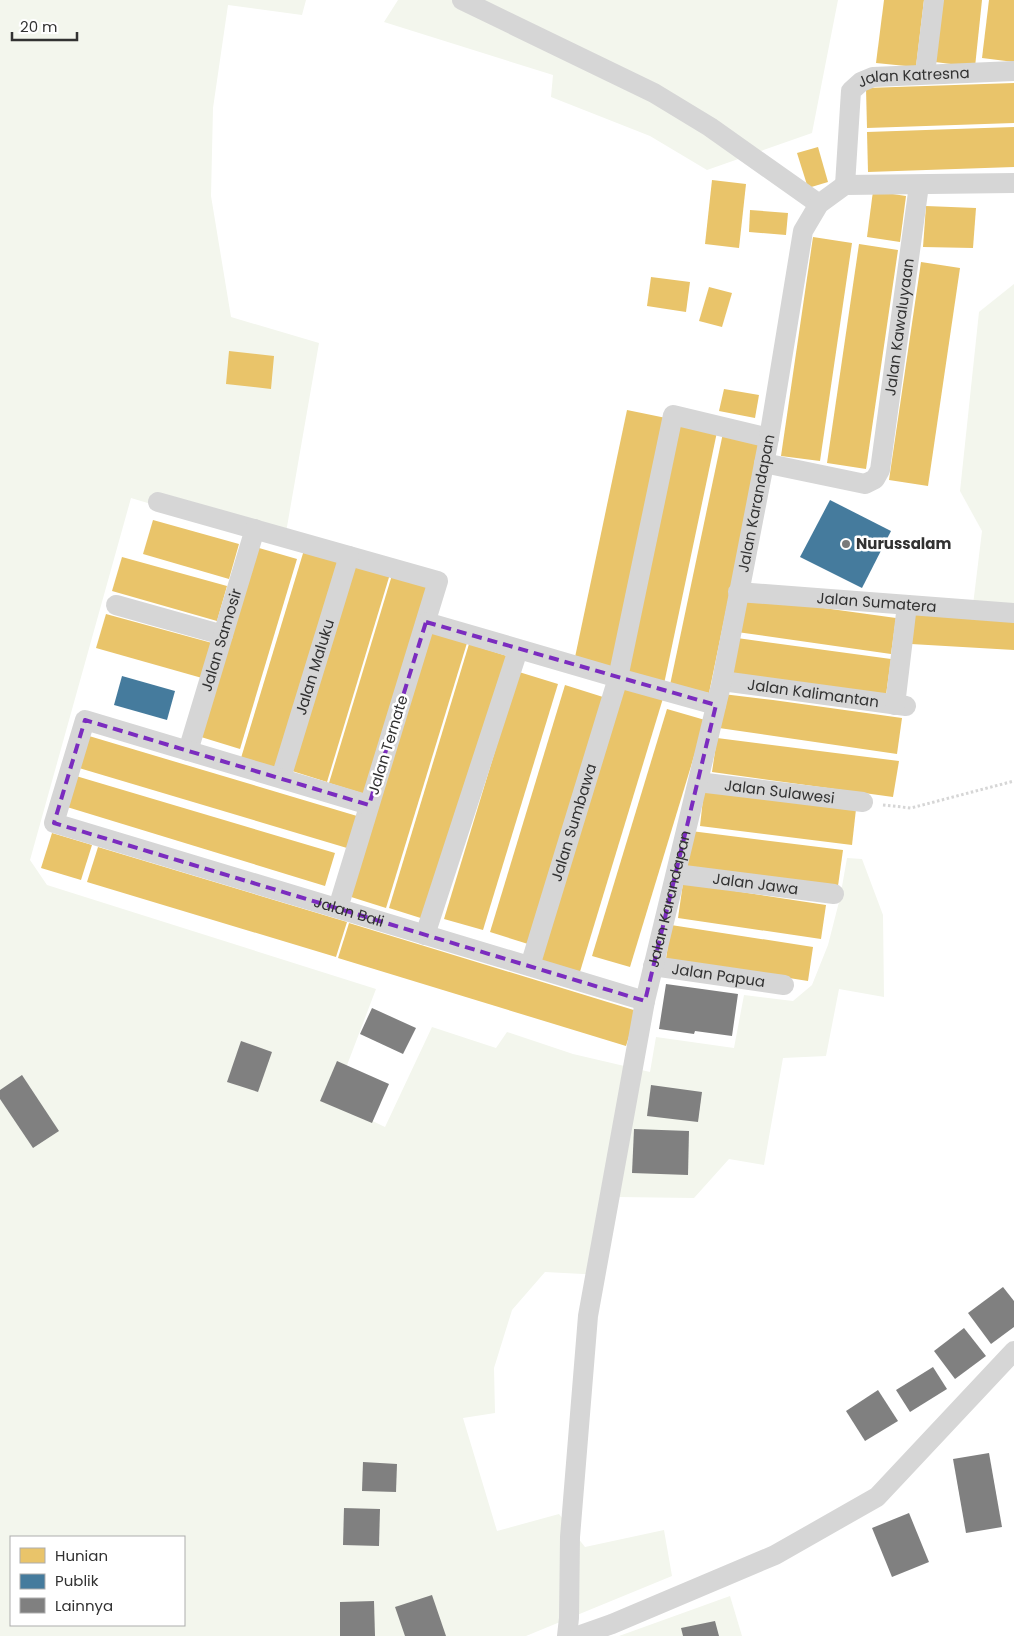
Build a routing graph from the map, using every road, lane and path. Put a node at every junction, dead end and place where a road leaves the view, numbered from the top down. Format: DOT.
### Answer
graph roads {
  1 [pos="462,0"];
  2 [pos="934,0"];
  3 [pos="1014,71"];
  4 [pos="925,74"];
  5 [pos="1014,183"];
  6 [pos="844,185"];
  7 [pos="919,185"];
  8 [pos="819,204"];
  9 [pos="769,438"];
  10 [pos="764,463"];
  11 [pos="158,502"];
  12 [pos="255,529"];
  13 [pos="349,556"];
  14 [pos="738,592"];
  15 [pos="116,605"];
  16 [pos="907,605"];
  17 [pos="1014,613"];
  18 [pos="426,622"];
  19 [pos="223,635"];
  20 [pos="518,650"];
  21 [pos="618,678"];
  22 [pos="722,681"];
  23 [pos="716,704"];
  24 [pos="188,751"];
  25 [pos="281,778"];
  26 [pos="1014,781"];
  27 [pos="698,782"];
  28 [pos="863,802"];
  29 [pos="369,805"];
  30 [pos="676,874"];
  31 [pos="834,894"];
  32 [pos="338,908"];
  33 [pos="425,934"];
  34 [pos="530,966"];
  35 [pos="654,966"];
  36 [pos="784,986"];
  37 [pos="645,1001"];
  38 [pos="1014,1351"];
  39 [pos="567,1636"];
  40 [pos="578,1636"];
  1 -- 8 [label="street"];
  2 -- 4 [label="street"];
  3 -- 4 [label="street, Jalan Katresna"];
  4 -- 6 [label="street, Jalan Katresna"];
  5 -- 7 [label="street"];
  6 -- 7 [label="street"];
  6 -- 8 [label="street, Jalan Karandapan"];
  7 -- 10 [label="street, Jalan Kawaluyaan"];
  8 -- 9 [label="street, Jalan Karandapan"];
  9 -- 10 [label="street, Jalan Karandapan"];
  9 -- 21 [label="street, Jalan Sumbawa"];
  10 -- 14 [label="street, Jalan Karandapan"];
  11 -- 12 [label="street"];
  12 -- 13 [label="street"];
  12 -- 19 [label="street, Jalan Samosir"];
  13 -- 18 [label="street, Jalan Ternate"];
  13 -- 25 [label="street, Jalan Maluku"];
  14 -- 16 [label="street, Jalan Sumatera"];
  14 -- 22 [label="street, Jalan Karandapan"];
  15 -- 19 [label="street"];
  16 -- 17 [label="street, Jalan Sumatera"];
  16 -- 22 [label="street, Jalan Kalimantan"];
  18 -- 20 [label="street"];
  18 -- 29 [label="street, Jalan Ternate"];
  19 -- 24 [label="street, Jalan Samosir"];
  20 -- 21 [label="street"];
  20 -- 33 [label="street"];
  21 -- 23 [label="street"];
  21 -- 34 [label="street, Jalan Sumbawa"];
  22 -- 23 [label="street, Jalan Karandapan"];
  23 -- 27 [label="street, Jalan Karandapan"];
  24 -- 25 [label="street"];
  24 -- 32 [label="street, Jalan Bali"];
  25 -- 29 [label="street"];
  26 -- 28 [label="path"];
  27 -- 28 [label="street, Jalan Sulawesi"];
  27 -- 30 [label="street, Jalan Karandapan"];
  29 -- 32 [label="street, Jalan Ternate"];
  30 -- 31 [label="street, Jalan Jawa"];
  30 -- 35 [label="street, Jalan Karandapan"];
  32 -- 33 [label="street, Jalan Bali"];
  33 -- 34 [label="street, Jalan Bali"];
  34 -- 37 [label="street, Jalan Bali"];
  35 -- 36 [label="street, Jalan Papua"];
  35 -- 37 [label="street, Jalan Karandapan"];
  37 -- 39 [label="street, Jalan Karandapan"];
  38 -- 40 [label="street"];
}
